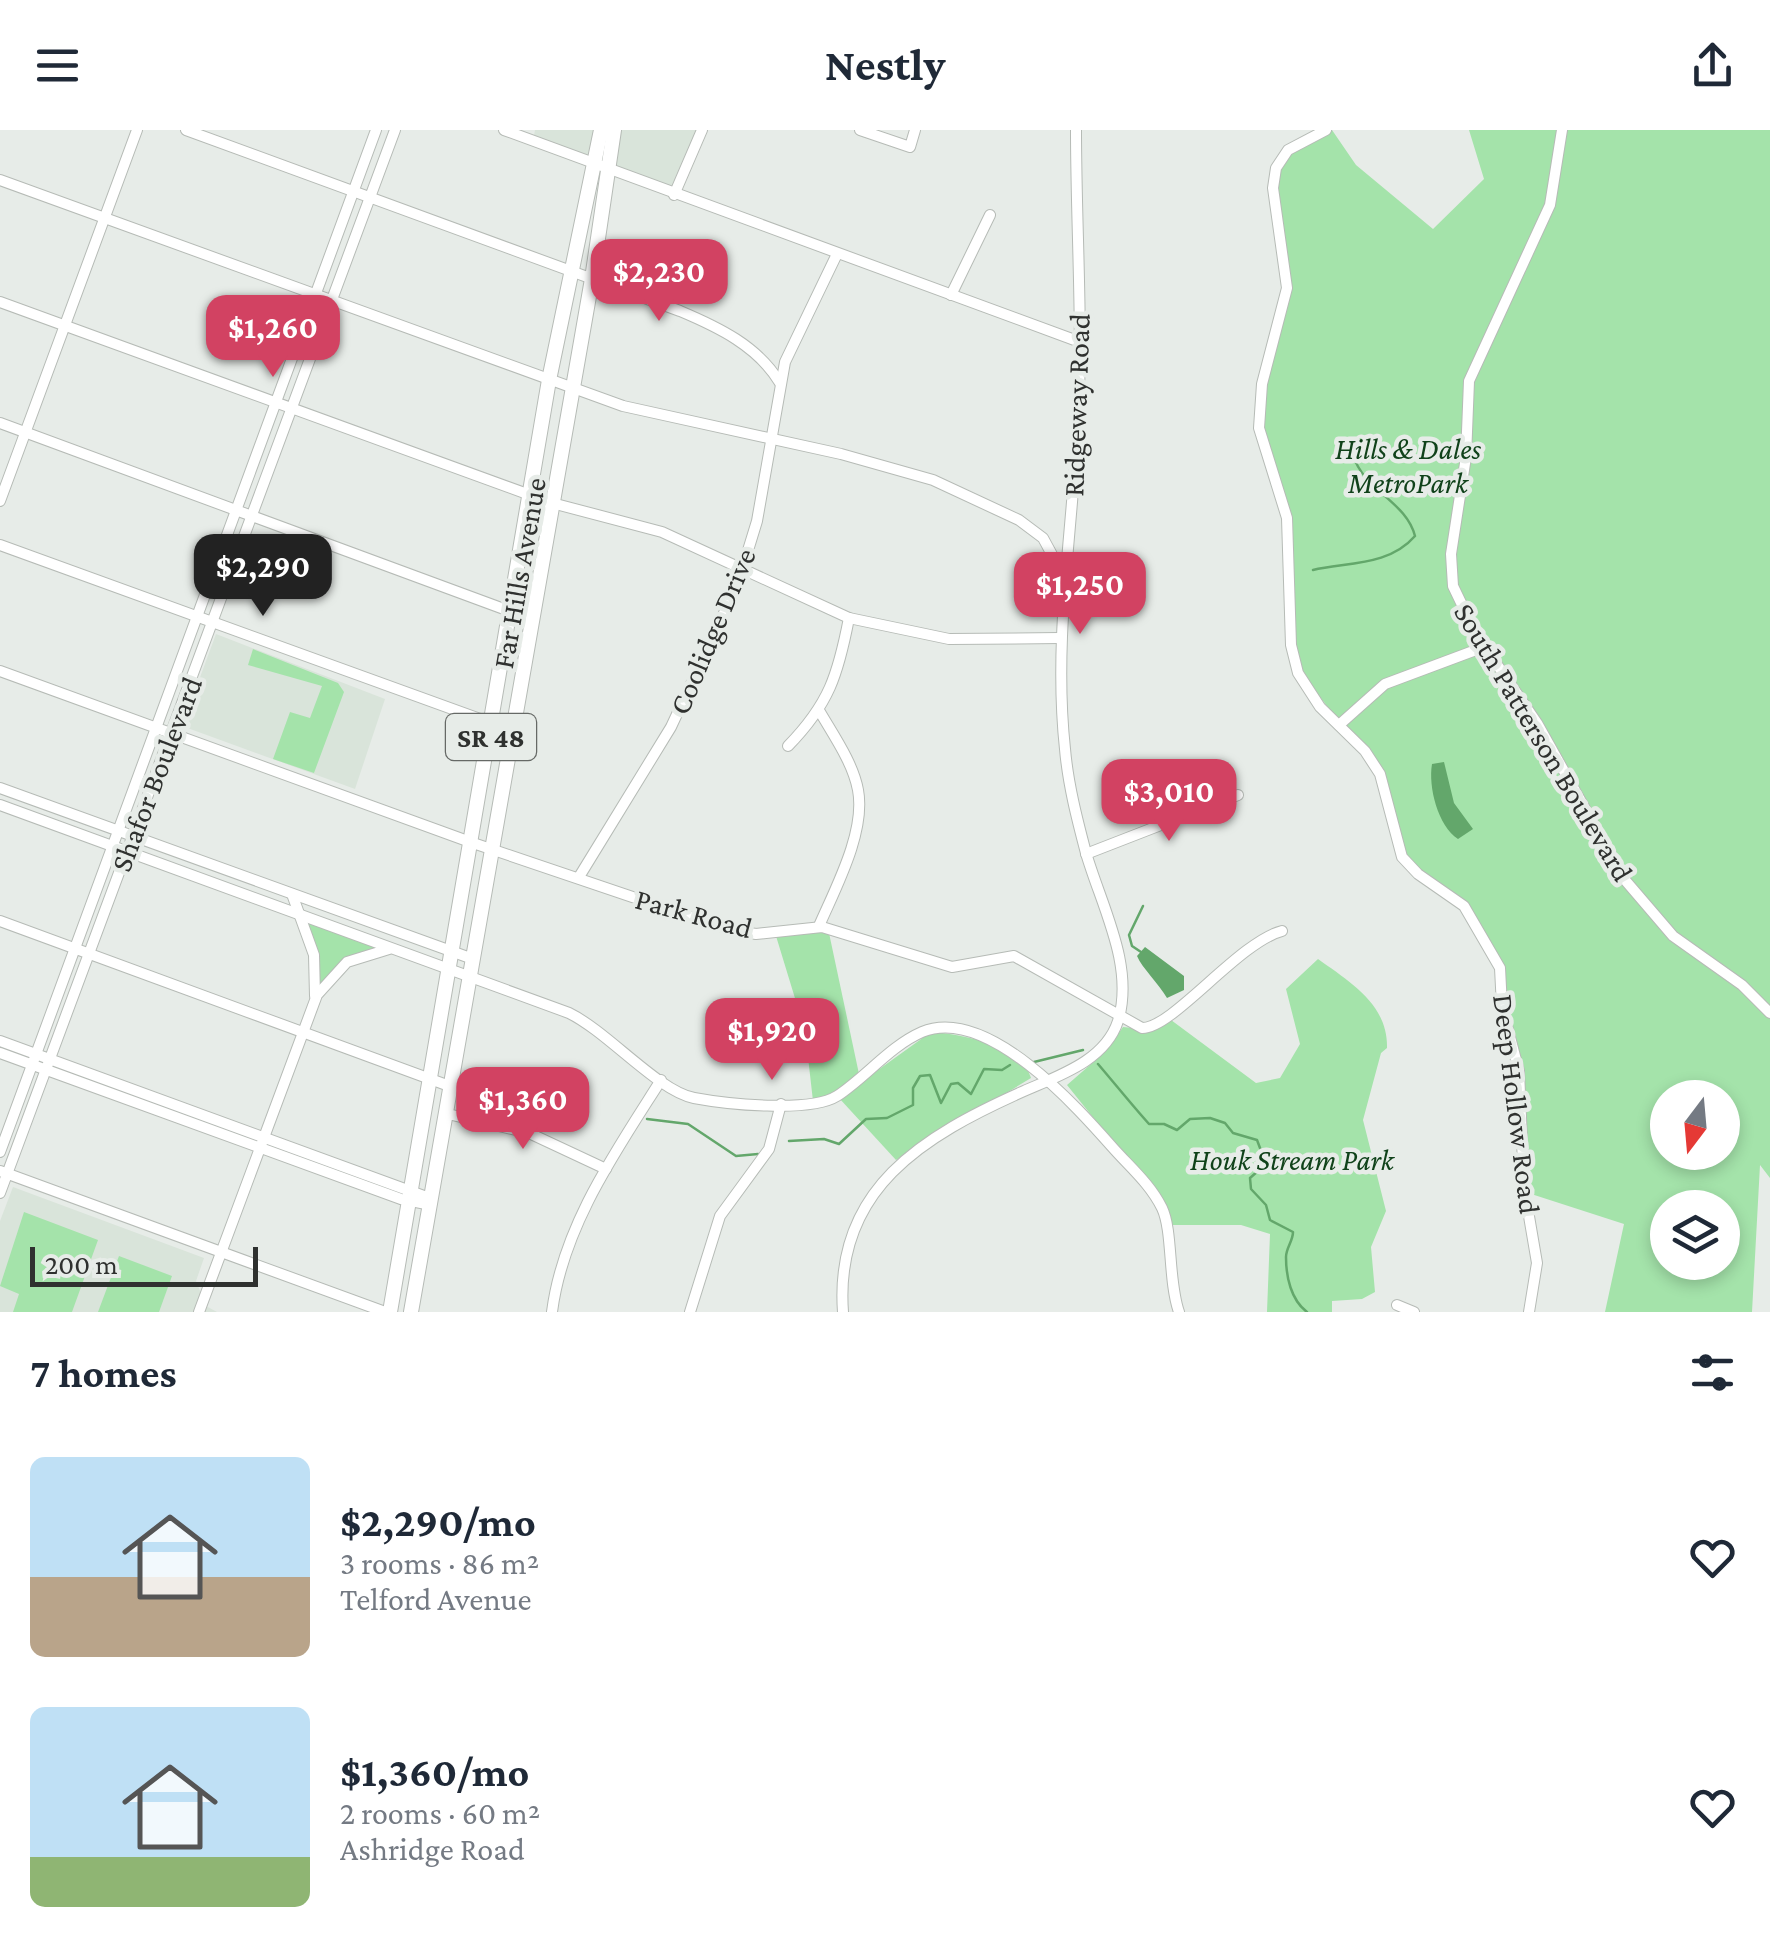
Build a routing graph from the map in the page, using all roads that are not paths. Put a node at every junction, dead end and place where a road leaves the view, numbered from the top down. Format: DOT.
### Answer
graph roads {
  1 [pos="137,130"];
  2 [pos="186,130"];
  3 [pos="376,130"];
  4 [pos="395,130"];
  5 [pos="504,130"];
  6 [pos="601,130"];
  7 [pos="614,130"];
  8 [pos="702,130"];
  9 [pos="860,130"];
  10 [pos="916,130"];
  11 [pos="1076,130"];
  12 [pos="1326,130"];
  13 [pos="1562,130"];
  14 [pos="588,161"];
  15 [pos="608,170"];
  16 [pos="0,180"];
  17 [pos="354,192"];
  18 [pos="674,195"];
  19 [pos="369,198"];
  20 [pos="990,215"];
  21 [pos="104,218"];
  22 [pos="837,254"];
  23 [pos="570,271"];
  24 [pos="592,279"];
  25 [pos="951,295"];
  26 [pos="317,296"];
  27 [pos="331,300"];
  28 [pos="0,302"];
  29 [pos="65,325"];
  30 [pos="1080,342"];
  31 [pos="761,357"];
  32 [pos="786,359"];
  33 [pos="549,380"];
  34 [pos="780,383"];
  35 [pos="572,388"];
  36 [pos="278,403"];
  37 [pos="292,408"];
  38 [pos="0,424"];
  39 [pos="25,432"];
  40 [pos="772,439"];
  41 [pos="533,496"];
  42 [pos="0,501"];
  43 [pos="552,503"];
  44 [pos="238,510"];
  45 [pos="252,516"];
  46 [pos="1043,538"];
  47 [pos="1069,539"];
  48 [pos="0,545"];
  49 [pos="744,568"];
  50 [pos="1064,581"];
  51 [pos="512,609"];
  52 [pos="198,617"];
  53 [pos="849,618"];
  54 [pos="532,619"];
  55 [pos="212,622"];
  56 [pos="1060,638"];
  57 [pos="1484,646"];
  58 [pos="0,670"];
  59 [pos="820,712"];
  60 [pos="493,724"];
  61 [pos="1339,725"];
  62 [pos="158,728"];
  63 [pos="513,731"];
  64 [pos="172,733"];
  65 [pos="788,746"];
  66 [pos="0,788"];
  67 [pos="1238,795"];
  68 [pos="0,805"];
  69 [pos="119,831"];
  70 [pos="133,836"];
  71 [pos="473,843"];
  72 [pos="113,846"];
  73 [pos="493,849"];
  74 [pos="127,852"];
  75 [pos="1086,854"];
  76 [pos="579,877"];
  77 [pos="292,894"];
  78 [pos="296,914"];
  79 [pos="0,921"];
  80 [pos="819,926"];
  81 [pos="1282,931"];
  82 [pos="75,948"];
  83 [pos="389,949"];
  84 [pos="89,953"];
  85 [pos="473,959"];
  86 [pos="452,960"];
  87 [pos="470,976"];
  88 [pos="313,1002"];
  89 [pos="1770,1013"];
  90 [pos="1119,1017"];
  91 [pos="303,1031"];
  92 [pos="0,1040"];
  93 [pos="0,1053"];
  94 [pos="35,1059"];
  95 [pos="48,1064"];
  96 [pos="431,1078"];
  97 [pos="661,1080"];
  98 [pos="1050,1081"];
  99 [pos="452,1087"];
  100 [pos="781,1104"];
  101 [pos="448,1114"];
  102 [pos="261,1141"];
  103 [pos="0,1152"];
  104 [pos="606,1170"];
  105 [pos="4,1173"];
  106 [pos="0,1194"];
  107 [pos="412,1197"];
  108 [pos="431,1202"];
  109 [pos="220,1251"];
  110 [pos="1397,1305"];
  111 [pos="198,1312"];
  112 [pos="387,1312"];
  113 [pos="411,1312"];
  114 [pos="552,1312"];
  115 [pos="690,1312"];
  116 [pos="844,1312"];
  117 [pos="1179,1312"];
  118 [pos="1414,1312"];
  119 [pos="1529,1312"];
  1 -- 21 [label="street"];
  2 -- 17 [label="street"];
  3 -- 17 [label="street, Shafor Boulevard"];
  4 -- 19 [label="street, Shafor Boulevard"];
  5 -- 14 [label="street"];
  6 -- 14 [label="main road, Far Hills Avenue / SR 48"];
  7 -- 15 [label="main road, Far Hills Avenue / SR 48"];
  8 -- 18 [label="street"];
  9 -- 10 [label="street"];
  11 -- 30 [label="street, Ridgeway Road"];
  12 -- 61 [label="street, Deep Hollow Road"];
  13 -- 57 [label="street, South Patterson Boulevard"];
  14 -- 15 [label="street"];
  14 -- 23 [label="main road, Far Hills Avenue / SR 48"];
  15 -- 18 [label="street"];
  15 -- 24 [label="main road, Far Hills Avenue / SR 48"];
  16 -- 21 [label="street"];
  17 -- 19 [label="street"];
  17 -- 26 [label="street, Shafor Boulevard"];
  18 -- 22 [label="street"];
  19 -- 23 [label="street"];
  19 -- 27 [label="street, Shafor Boulevard"];
  20 -- 25 [label="street"];
  21 -- 26 [label="street"];
  21 -- 29 [label="street"];
  22 -- 25 [label="street"];
  22 -- 32 [label="street, Coolidge Drive"];
  23 -- 24 [label="street"];
  23 -- 33 [label="main road, Far Hills Avenue / SR 48"];
  24 -- 31 [label="street"];
  24 -- 35 [label="main road, Far Hills Avenue / SR 48"];
  25 -- 30 [label="street"];
  26 -- 27 [label="street"];
  26 -- 36 [label="street, Shafor Boulevard"];
  27 -- 33 [label="street"];
  27 -- 37 [label="street, Shafor Boulevard"];
  28 -- 29 [label="street"];
  29 -- 36 [label="street"];
  29 -- 39 [label="street"];
  30 -- 47 [label="street, Ridgeway Road"];
  31 -- 32 [label="street"];
  31 -- 34 [label="street"];
  32 -- 34 [label="street, Coolidge Drive"];
  33 -- 35 [label="street"];
  33 -- 41 [label="main road, Far Hills Avenue / SR 48"];
  34 -- 40 [label="street, Coolidge Drive"];
  35 -- 40 [label="street"];
  35 -- 43 [label="main road, Far Hills Avenue / SR 48"];
  36 -- 37 [label="street"];
  36 -- 44 [label="street, Shafor Boulevard"];
  37 -- 41 [label="street"];
  37 -- 45 [label="street, Shafor Boulevard"];
  38 -- 39 [label="street"];
  39 -- 42 [label="street"];
  39 -- 44 [label="street"];
  40 -- 46 [label="street"];
  40 -- 49 [label="street, Coolidge Drive"];
  41 -- 43 [label="street"];
  41 -- 51 [label="main road, Far Hills Avenue / SR 48"];
  43 -- 49 [label="street"];
  43 -- 54 [label="main road, Far Hills Avenue / SR 48"];
  44 -- 45 [label="street"];
  44 -- 52 [label="street, Shafor Boulevard"];
  45 -- 51 [label="street"];
  45 -- 55 [label="street, Shafor Boulevard"];
  46 -- 47 [label="street"];
  46 -- 50 [label="street"];
  47 -- 50 [label="street, Ridgeway Road"];
  48 -- 52 [label="street"];
  49 -- 53 [label="street"];
  49 -- 76 [label="street, Coolidge Drive"];
  50 -- 56 [label="street, Ridgeway Road"];
  51 -- 54 [label="street"];
  51 -- 60 [label="main road, Far Hills Avenue / SR 48"];
  52 -- 55 [label="street"];
  52 -- 62 [label="street, Shafor Boulevard"];
  53 -- 56 [label="street"];
  53 -- 59 [label="street"];
  54 -- 63 [label="main road, Far Hills Avenue / SR 48"];
  55 -- 60 [label="street"];
  55 -- 64 [label="street, Shafor Boulevard"];
  56 -- 75 [label="street, Ridgeway Road"];
  57 -- 61 [label="street"];
  57 -- 89 [label="street, South Patterson Boulevard"];
  58 -- 62 [label="street, Park Road"];
  59 -- 65 [label="street"];
  59 -- 80 [label="street"];
  60 -- 63 [label="street"];
  60 -- 71 [label="main road, Far Hills Avenue / SR 48"];
  61 -- 119 [label="street, Deep Hollow Road"];
  62 -- 64 [label="street, Park Road"];
  62 -- 69 [label="street, Shafor Boulevard"];
  63 -- 73 [label="main road, Far Hills Avenue / SR 48"];
  64 -- 70 [label="street, Shafor Boulevard"];
  64 -- 71 [label="street, Park Road"];
  66 -- 69 [label="street"];
  67 -- 75 [label="street"];
  68 -- 72 [label="street"];
  69 -- 70 [label="street"];
  69 -- 72 [label="street, Shafor Boulevard"];
  70 -- 74 [label="street, Shafor Boulevard"];
  70 -- 77 [label="street"];
  71 -- 73 [label="street, Park Road"];
  71 -- 86 [label="main road, Far Hills Avenue / SR 48"];
  72 -- 74 [label="street"];
  72 -- 82 [label="street, Shafor Boulevard"];
  73 -- 76 [label="street, Park Road"];
  73 -- 85 [label="main road, Far Hills Avenue / SR 48"];
  74 -- 78 [label="street"];
  74 -- 84 [label="street, Shafor Boulevard"];
  75 -- 90 [label="street, Ridgeway Road"];
  76 -- 80 [label="street, Park Road"];
  77 -- 78 [label="street"];
  77 -- 86 [label="street"];
  78 -- 83 [label="street"];
  78 -- 88 [label="street"];
  79 -- 82 [label="street"];
  80 -- 90 [label="street, Park Road"];
  81 -- 90 [label="street, Park Road"];
  82 -- 84 [label="street"];
  82 -- 94 [label="street, Shafor Boulevard"];
  83 -- 86 [label="street"];
  83 -- 88 [label="street"];
  84 -- 91 [label="street"];
  84 -- 95 [label="street, Shafor Boulevard"];
  85 -- 86 [label="street"];
  85 -- 87 [label="main road, Far Hills Avenue / SR 48"];
  86 -- 87 [label="street"];
  86 -- 96 [label="main road, Far Hills Avenue / SR 48"];
  87 -- 97 [label="street"];
  87 -- 99 [label="main road, Far Hills Avenue / SR 48"];
  88 -- 91 [label="street"];
  90 -- 98 [label="street"];
  91 -- 96 [label="street"];
  91 -- 102 [label="street"];
  92 -- 94 [label="street"];
  93 -- 94 [label="street"];
  94 -- 95 [label="street"];
  94 -- 103 [label="street, Shafor Boulevard"];
  95 -- 102 [label="street"];
  95 -- 105 [label="street, Shafor Boulevard"];
  96 -- 99 [label="street"];
  96 -- 107 [label="main road, Far Hills Avenue / SR 48"];
  97 -- 100 [label="street"];
  97 -- 104 [label="street"];
  98 -- 100 [label="street"];
  98 -- 116 [label="street"];
  98 -- 117 [label="street"];
  99 -- 101 [label="main road, Far Hills Avenue / SR 48"];
  100 -- 115 [label="street"];
  101 -- 104 [label="street"];
  101 -- 108 [label="main road, Far Hills Avenue / SR 48"];
  102 -- 107 [label="street"];
  102 -- 109 [label="street"];
  104 -- 114 [label="street"];
  105 -- 106 [label="street, Shafor Boulevard"];
  105 -- 109 [label="street"];
  107 -- 108 [label="street"];
  107 -- 112 [label="main road, Far Hills Avenue / SR 48"];
  108 -- 113 [label="main road, Far Hills Avenue / SR 48"];
  109 -- 111 [label="street"];
  109 -- 112 [label="street"];
  110 -- 118 [label="street"];
}
